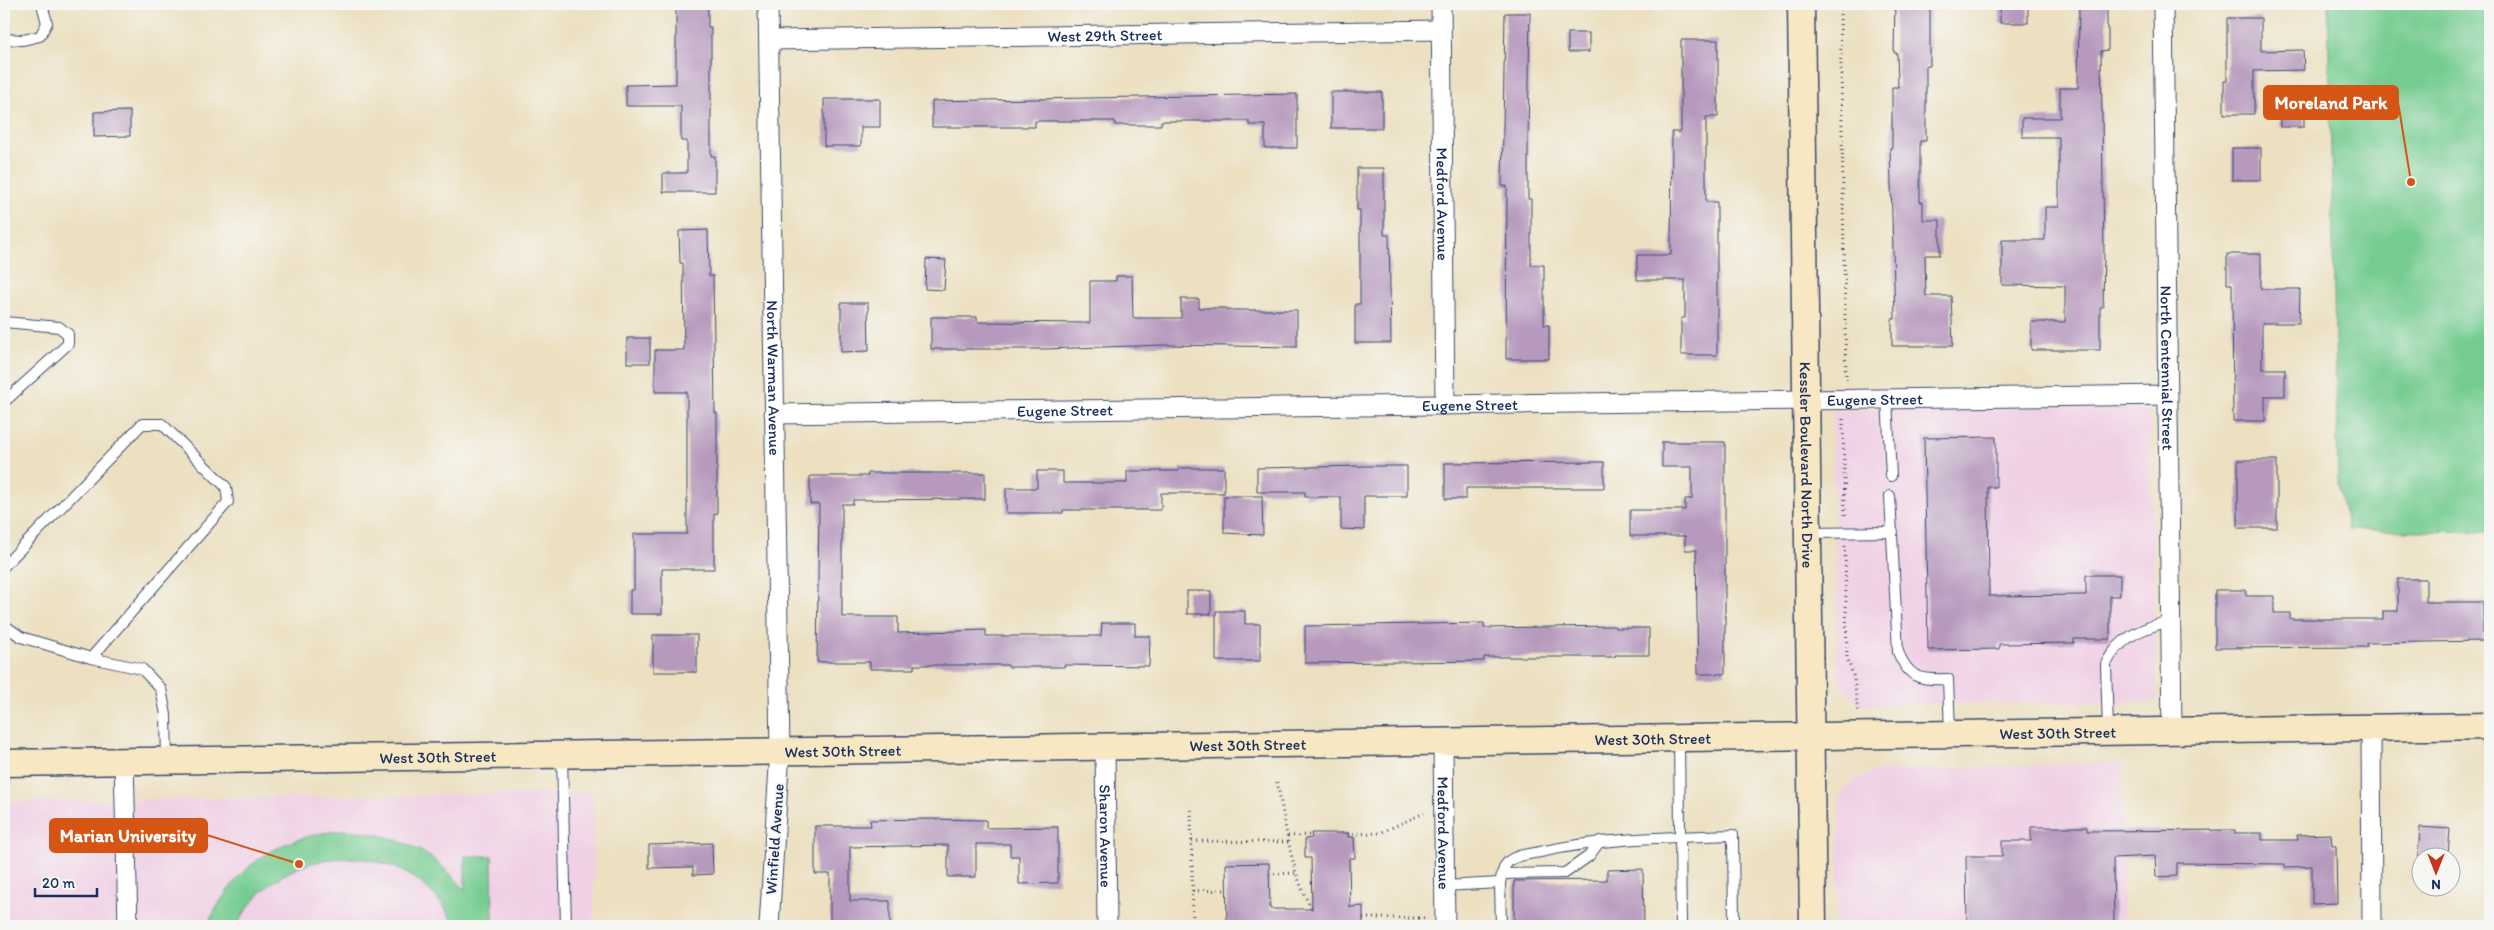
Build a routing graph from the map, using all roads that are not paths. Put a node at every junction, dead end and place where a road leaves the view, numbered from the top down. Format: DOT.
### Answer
graph roads {
  1 [pos="42,4"];
  2 [pos="768,4"];
  3 [pos="1441,4"];
  4 [pos="1801,4"];
  5 [pos="2163,4"];
  6 [pos="1441,30"];
  7 [pos="4,39"];
  8 [pos="769,40"];
  9 [pos="4,322"];
  10 [pos="2168,395"];
  11 [pos="1887,398"];
  12 [pos="1806,399"];
  13 [pos="4,402"];
  14 [pos="1445,404"];
  15 [pos="774,414"];
  16 [pos="1891,476"];
  17 [pos="1890,496"];
  18 [pos="1893,532"];
  19 [pos="1808,533"];
  20 [pos="4,566"];
  21 [pos="2171,621"];
  22 [pos="4,625"];
  23 [pos="91,658"];
  24 [pos="2490,726"];
  25 [pos="2371,727"];
  26 [pos="2172,730"];
  27 [pos="2108,731"];
  28 [pos="1950,733"];
  29 [pos="1810,735"];
  30 [pos="1679,737"];
  31 [pos="1443,741"];
  32 [pos="1105,746"];
  33 [pos="780,751"];
  34 [pos="562,754"];
  35 [pos="124,761"];
  36 [pos="167,761"];
  37 [pos="4,763"];
  38 [pos="1679,836"];
  39 [pos="1600,841"];
  40 [pos="1501,878"];
  41 [pos="1444,886"];
  42 [pos="128,926"];
  43 [pos="566,926"];
  44 [pos="770,926"];
  45 [pos="1107,926"];
  46 [pos="1445,926"];
  47 [pos="1501,926"];
  48 [pos="1681,926"];
  49 [pos="1734,926"];
  50 [pos="1813,926"];
  51 [pos="2372,926"];
  1 -- 7 [label="lane"];
  2 -- 8 [label="street, North Warman Avenue"];
  3 -- 6 [label="street, Medford Avenue"];
  4 -- 12 [label="main road, Kessler Boulevard North Drive"];
  5 -- 10 [label="street, North Centennial Street"];
  6 -- 8 [label="street, West 29th Street"];
  6 -- 14 [label="street, Medford Avenue"];
  8 -- 15 [label="street, North Warman Avenue"];
  9 -- 13 [label="lane"];
  10 -- 11 [label="street, Eugene Street"];
  10 -- 21 [label="street, North Centennial Street"];
  11 -- 12 [label="street, Eugene Street"];
  11 -- 16 [label="lane"];
  12 -- 14 [label="street, Eugene Street"];
  12 -- 19 [label="main road, Kessler Boulevard North Drive"];
  14 -- 15 [label="street, Eugene Street"];
  15 -- 33 [label="street, North Warman Avenue"];
  17 -- 18 [label="lane"];
  18 -- 19 [label="lane"];
  18 -- 28 [label="lane"];
  19 -- 29 [label="main road, Kessler Boulevard North Drive"];
  20 -- 23 [label="lane"];
  21 -- 26 [label="street, North Centennial Street"];
  21 -- 27 [label="lane"];
  22 -- 23 [label="lane"];
  23 -- 36 [label="lane"];
  24 -- 25 [label="main road, West 30th Street"];
  25 -- 26 [label="main road, West 30th Street"];
  25 -- 51 [label="street"];
  26 -- 27 [label="main road, West 30th Street"];
  27 -- 28 [label="main road, West 30th Street"];
  28 -- 29 [label="main road, West 30th Street"];
  29 -- 30 [label="main road, West 30th Street"];
  29 -- 50 [label="main road, Kessler Boulevard North Drive"];
  30 -- 31 [label="main road, West 30th Street"];
  30 -- 38 [label="lane"];
  31 -- 32 [label="main road, West 30th Street"];
  31 -- 41 [label="street, Medford Avenue"];
  32 -- 33 [label="main road, West 30th Street"];
  32 -- 45 [label="street, Sharon Avenue"];
  33 -- 34 [label="main road, West 30th Street"];
  33 -- 44 [label="street, Winfield Avenue"];
  34 -- 36 [label="main road, West 30th Street"];
  34 -- 43 [label="lane"];
  35 -- 36 [label="main road, West 30th Street"];
  35 -- 37 [label="main road, West 30th Street"];
  35 -- 42 [label="street"];
  38 -- 39 [label="lane"];
  38 -- 48 [label="lane"];
  38 -- 49 [label="lane"];
  39 -- 40 [label="lane"];
  39 -- 40 [label="lane"];
  40 -- 41 [label="lane"];
  40 -- 47 [label="lane"];
  41 -- 46 [label="street, Medford Avenue"];
}
